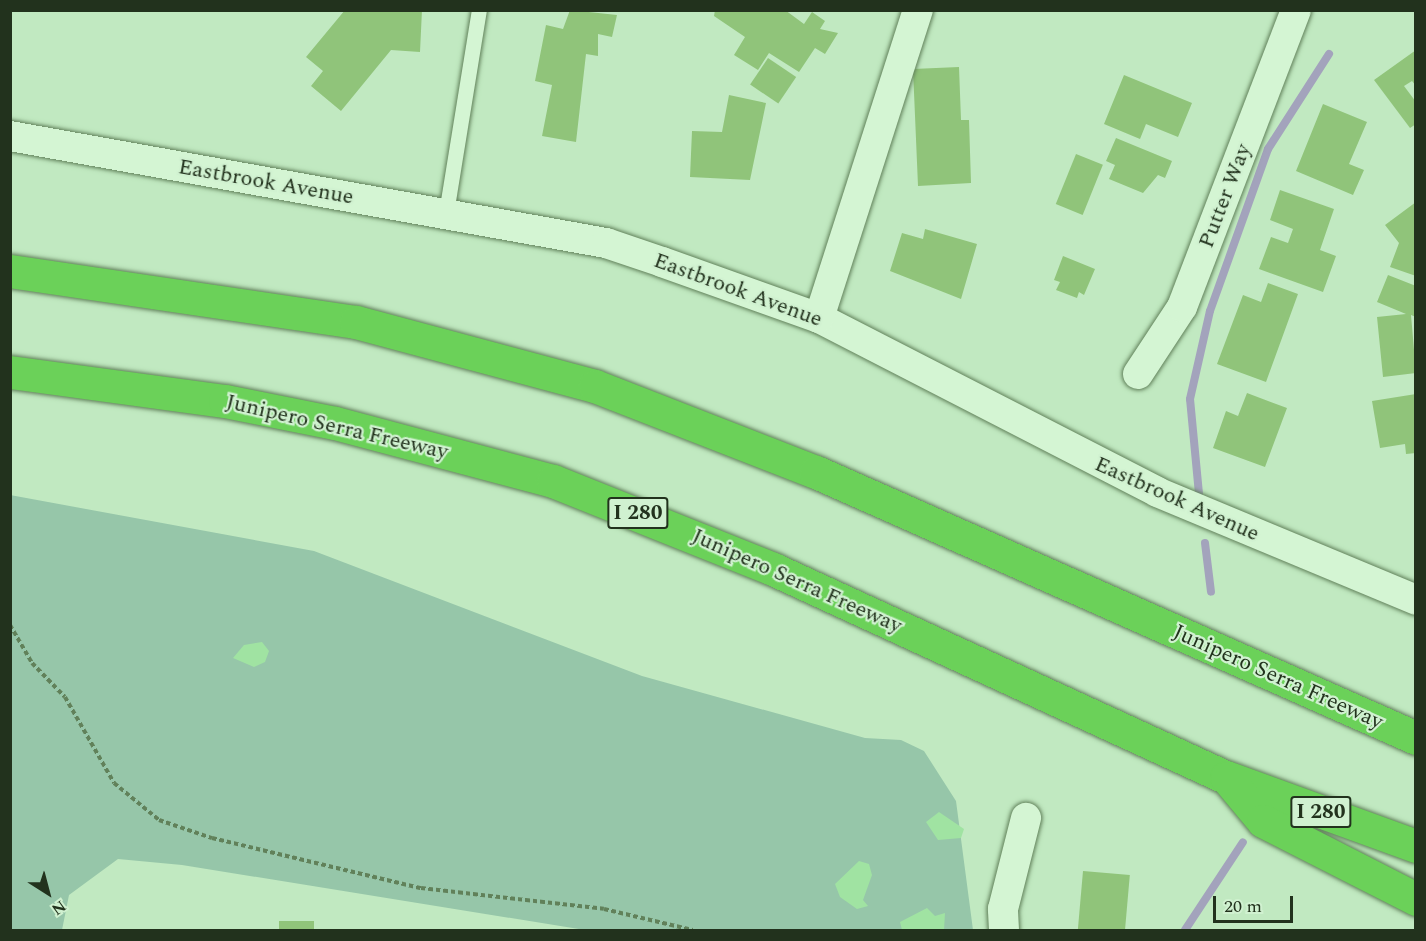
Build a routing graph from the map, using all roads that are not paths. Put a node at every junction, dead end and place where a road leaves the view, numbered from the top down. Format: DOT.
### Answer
graph roads {
  1 [pos="479,10"];
  2 [pos="918,10"];
  3 [pos="1296,10"];
  4 [pos="10,136"];
  5 [pos="446,213"];
  6 [pos="10,271"];
  7 [pos="819,318"];
  8 [pos="10,372"];
  9 [pos="1138,374"];
  10 [pos="1416,600"];
  11 [pos="1416,738"];
  12 [pos="1226,777"];
  13 [pos="1026,818"];
  14 [pos="1416,846"];
  15 [pos="1416,899"];
  16 [pos="1004,930"];
  1 -- 5 [label="lane"];
  2 -- 7 [label="street"];
  3 -- 9 [label="street, Putter Way"];
  4 -- 5 [label="street, Eastbrook Avenue"];
  5 -- 7 [label="street, Eastbrook Avenue"];
  6 -- 11 [label="highway, Junipero Serra Freeway"];
  7 -- 10 [label="street, Eastbrook Avenue"];
  8 -- 12 [label="highway, Junipero Serra Freeway / I 280"];
  12 -- 14 [label="highway, Junipero Serra Freeway / I 280"];
  12 -- 15 [label="highway"];
  13 -- 16 [label="street"];
}
